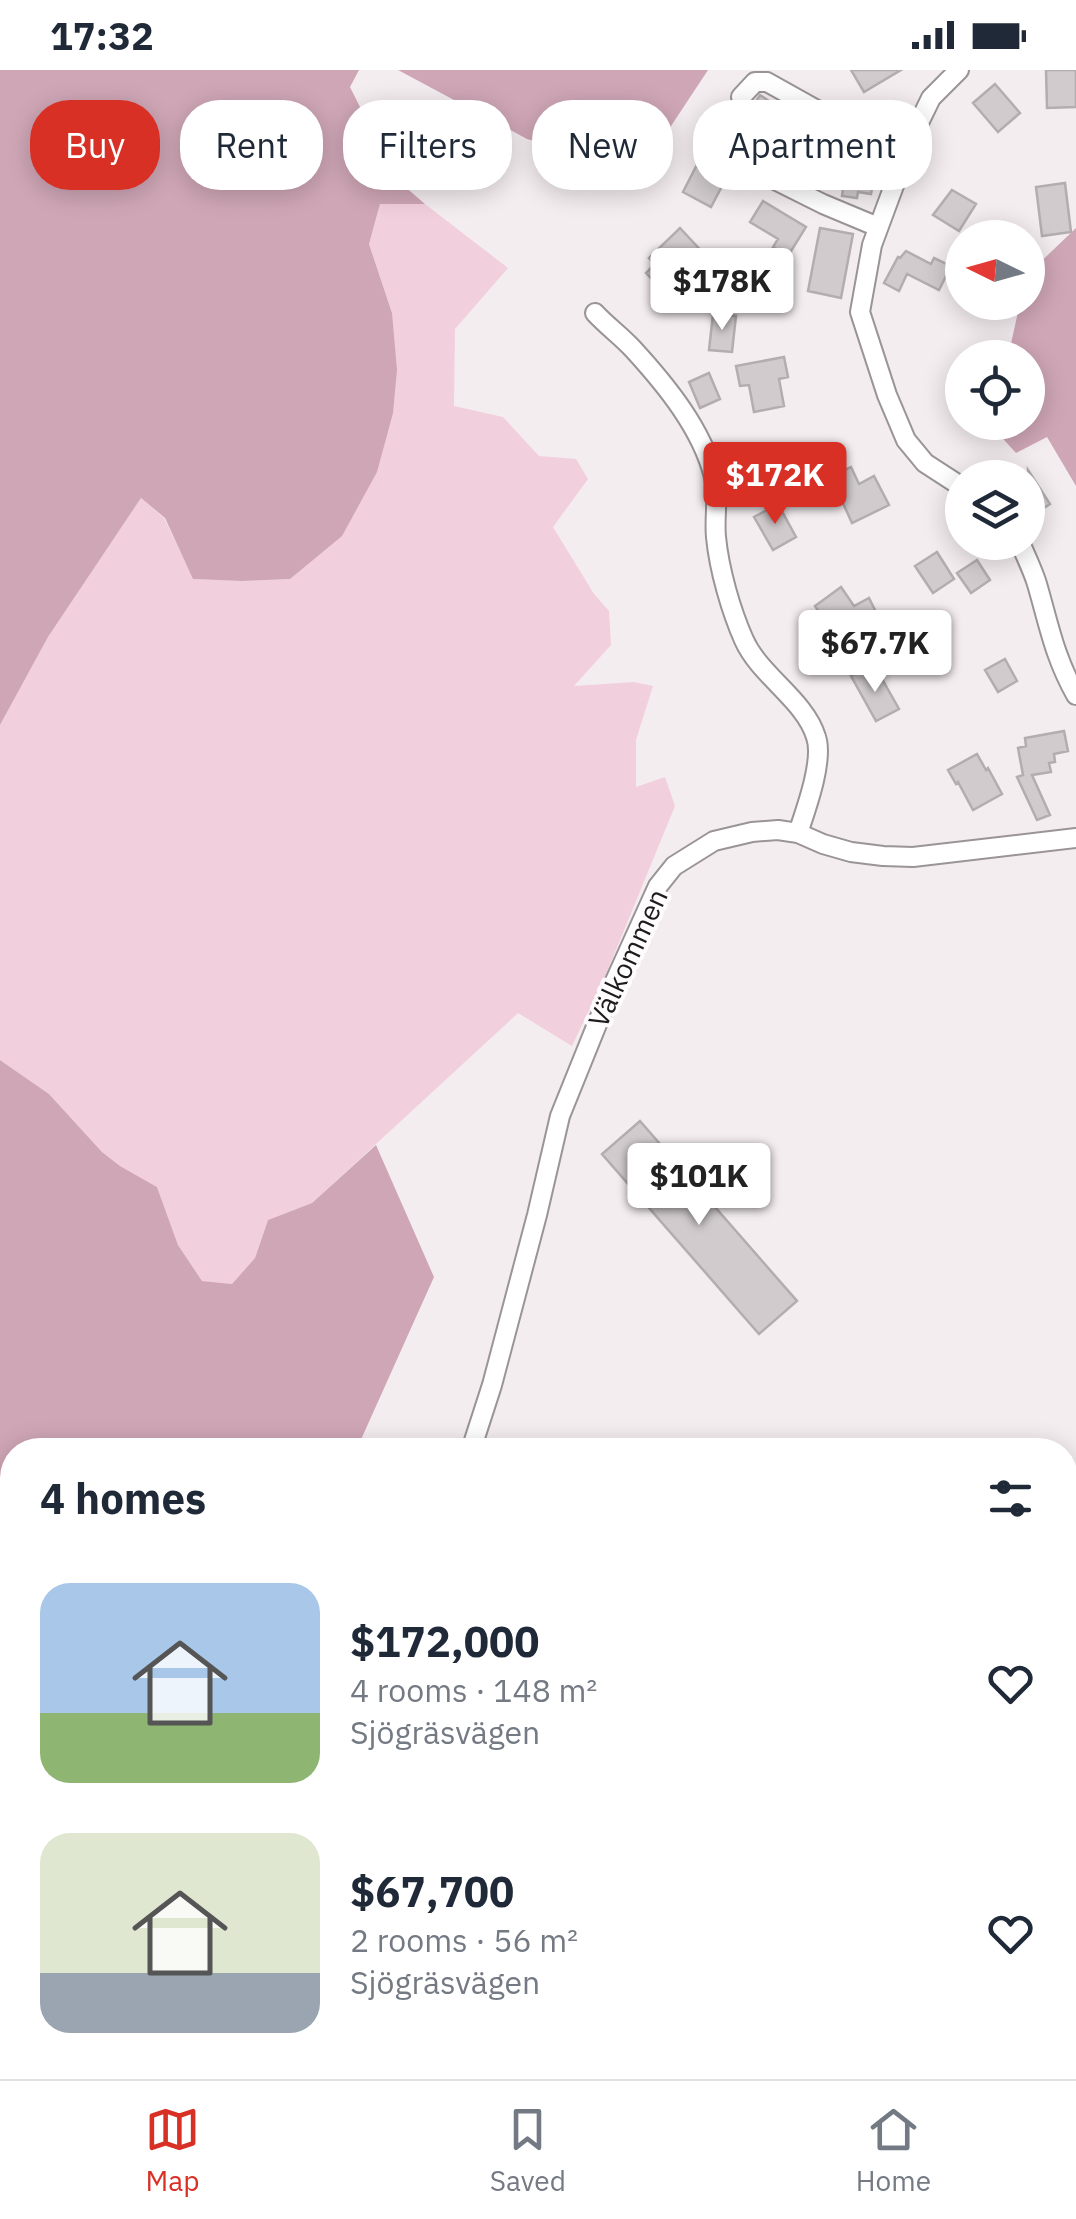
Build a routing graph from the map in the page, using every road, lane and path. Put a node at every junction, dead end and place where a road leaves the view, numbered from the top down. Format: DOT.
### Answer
graph roads {
  1 [pos="959,70"];
  2 [pos="740,97"];
  3 [pos="799,100"];
  4 [pos="930,100"];
  5 [pos="795,190"];
  6 [pos="892,190"];
  7 [pos="878,227"];
  8 [pos="595,313"];
  9 [pos="945,476"];
  10 [pos="1028,560"];
  11 [pos="1076,695"];
  12 [pos="798,833"];
  13 [pos="1076,838"];
  14 [pos="475,1438"];
  1 -- 4 [label="street"];
  2 -- 3 [label="street"];
  5 -- 7 [label="street"];
  6 -- 7 [label="street"];
  7 -- 9 [label="street"];
  8 -- 12 [label="street"];
  10 -- 11 [label="street"];
  12 -- 13 [label="street, Välkommen"];
  12 -- 14 [label="street, Välkommen"];
}
